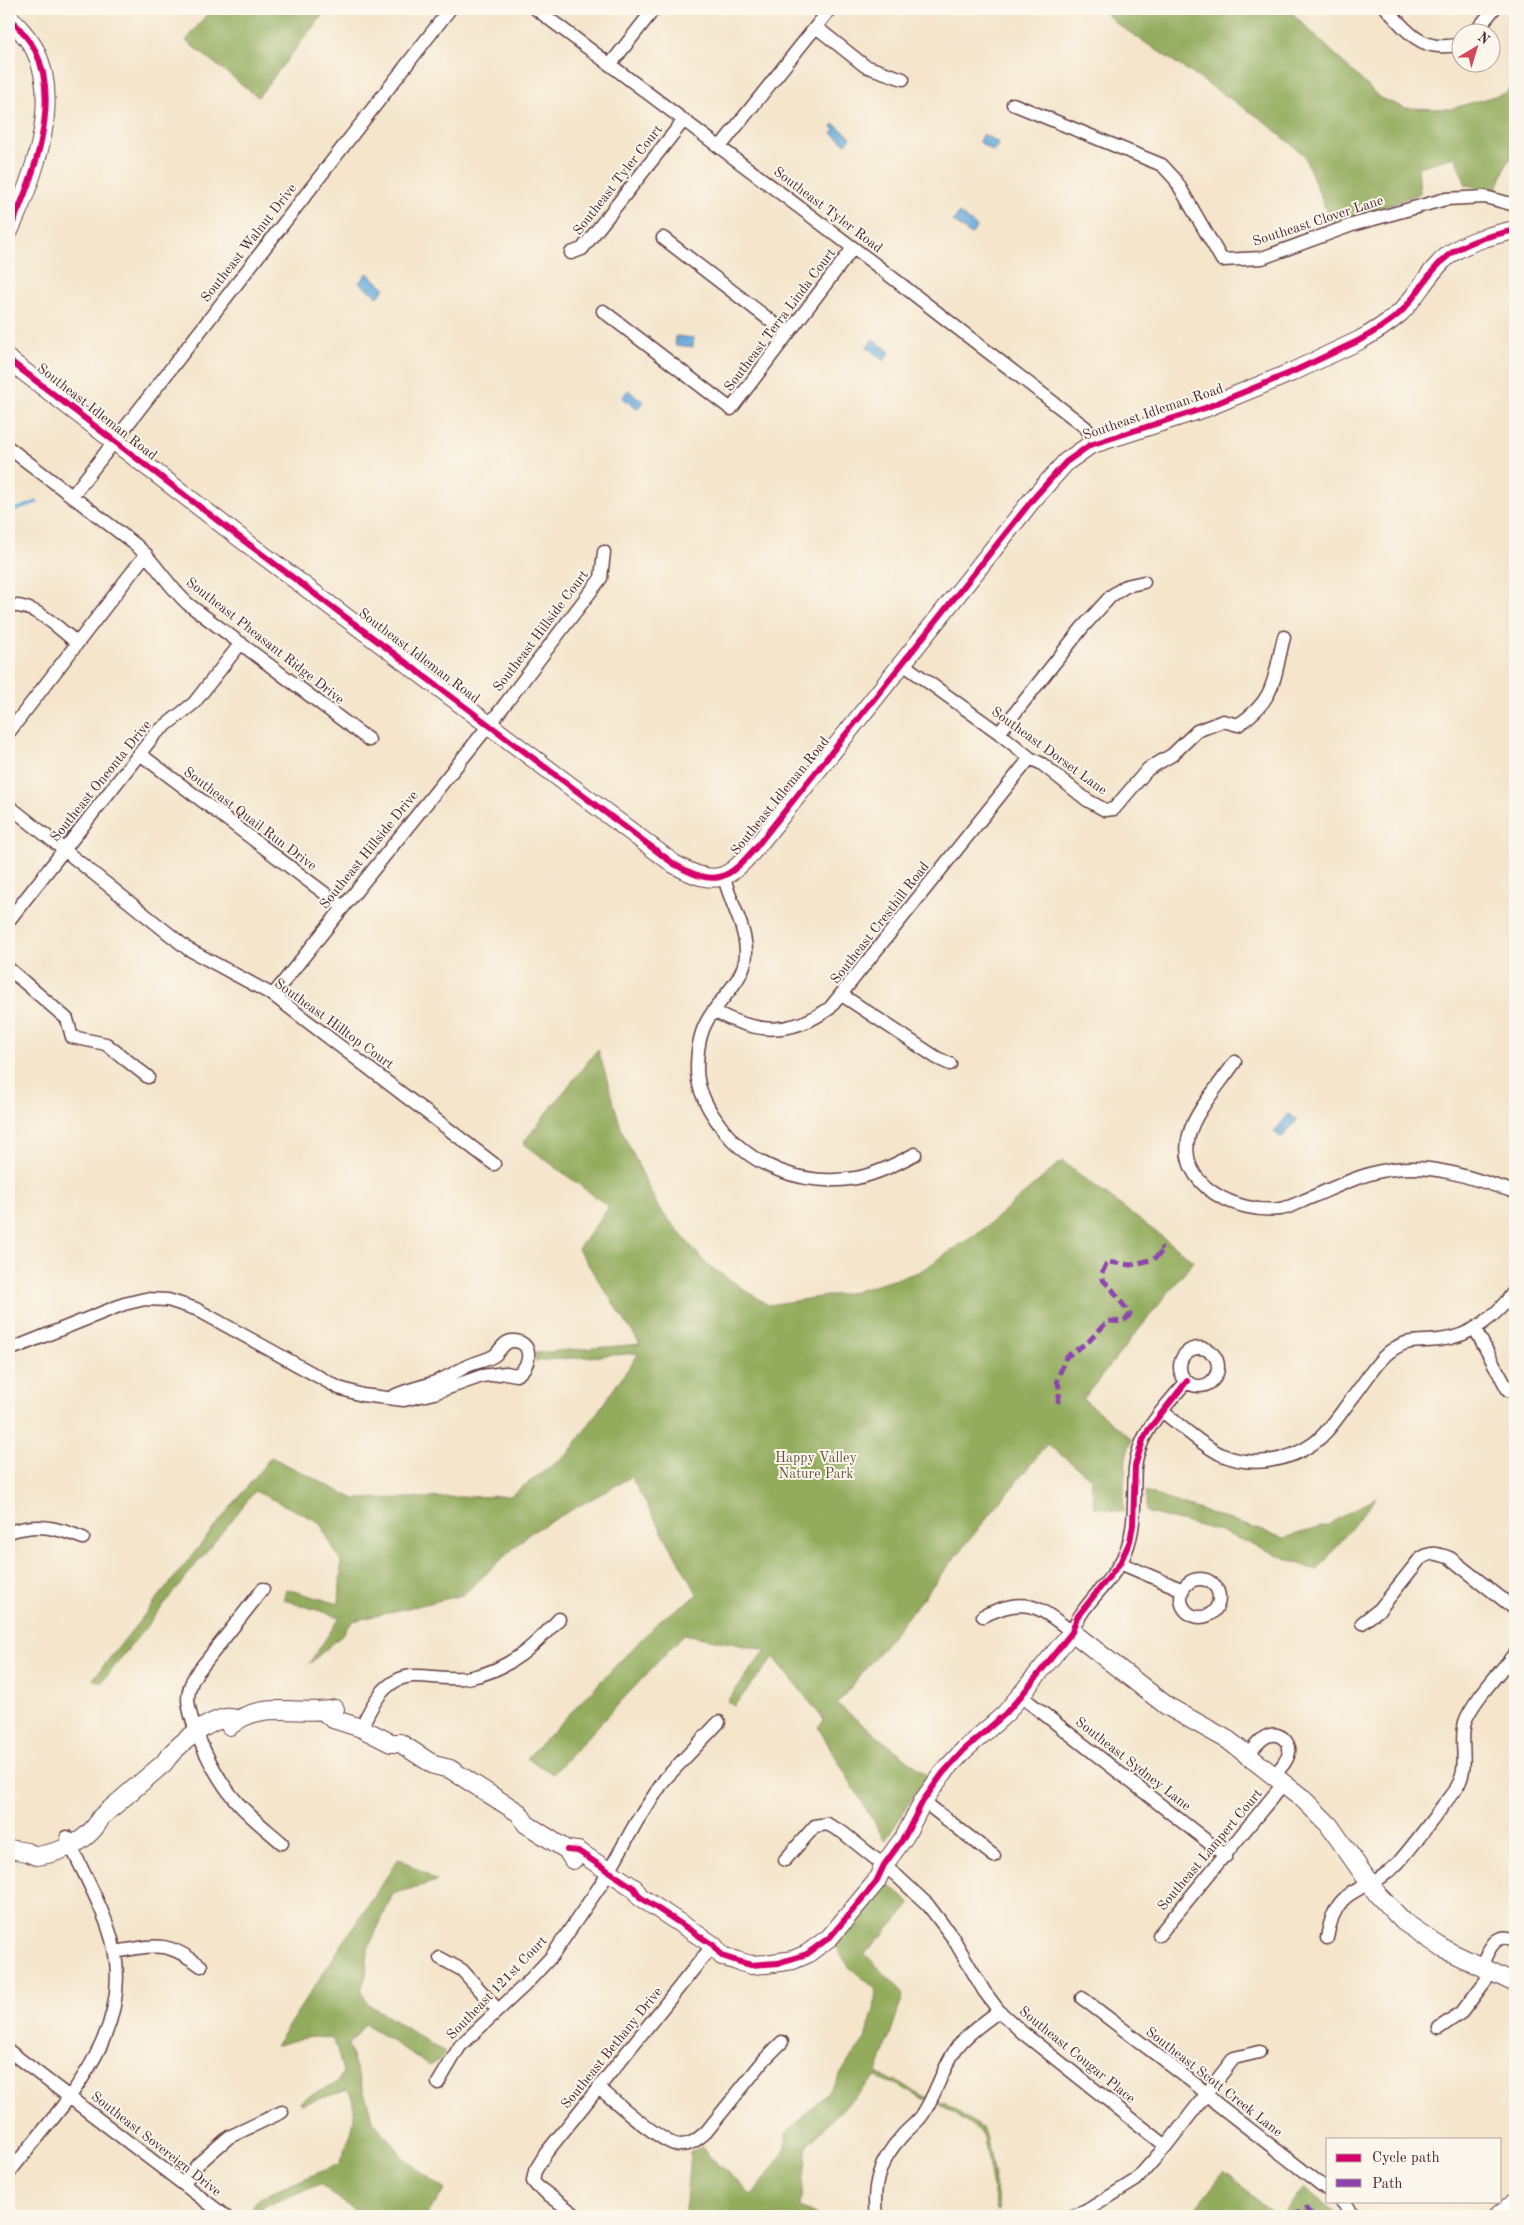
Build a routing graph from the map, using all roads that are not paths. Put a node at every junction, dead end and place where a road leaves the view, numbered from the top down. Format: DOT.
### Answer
graph roads {
  1 [pos="450,9"];
  2 [pos="536,9"];
  3 [pos="654,9"];
  4 [pos="830,9"];
  5 [pos="1387,9"];
  6 [pos="1494,9"];
  7 [pos="9,17"];
  8 [pos="1483,22"];
  9 [pos="816,27"];
  10 [pos="1452,46"];
  11 [pos="610,65"];
  12 [pos="903,79"];
  13 [pos="1013,104"];
  14 [pos="684,120"];
  15 [pos="720,147"];
  16 [pos="1515,205"];
  17 [pos="1515,230"];
  18 [pos="9,231"];
  19 [pos="663,238"];
  20 [pos="853,248"];
  21 [pos="572,252"];
  22 [pos="603,310"];
  23 [pos="788,334"];
  24 [pos="9,360"];
  25 [pos="114,441"];
  26 [pos="1097,442"];
  27 [pos="9,448"];
  28 [pos="72,496"];
  29 [pos="604,552"];
  30 [pos="146,554"];
  31 [pos="1144,582"];
  32 [pos="9,606"];
  33 [pos="1284,637"];
  34 [pos="78,643"];
  35 [pos="241,643"];
  36 [pos="903,664"];
  37 [pos="490,724"];
  38 [pos="9,732"];
  39 [pos="999,733"];
  40 [pos="369,740"];
  41 [pos="140,754"];
  42 [pos="1030,758"];
  43 [pos="9,806"];
  44 [pos="64,849"];
  45 [pos="724,877"];
  46 [pos="343,907"];
  47 [pos="9,920"];
  48 [pos="9,969"];
  49 [pos="842,995"];
  50 [pos="273,996"];
  51 [pos="714,1011"];
  52 [pos="1235,1062"];
  53 [pos="950,1064"];
  54 [pos="148,1077"];
  55 [pos="915,1154"];
  56 [pos="494,1164"];
  57 [pos="1515,1192"];
  58 [pos="1515,1290"];
  59 [pos="1475,1329"];
  60 [pos="9,1350"];
  61 [pos="1187,1381"];
  62 [pos="1508,1390"];
  63 [pos="392,1398"];
  64 [pos="1162,1411"];
  65 [pos="9,1532"];
  66 [pos="83,1538"];
  67 [pos="1120,1563"];
  68 [pos="263,1589"];
  69 [pos="1183,1590"];
  70 [pos="1515,1609"];
  71 [pos="983,1616"];
  72 [pos="559,1619"];
  73 [pos="1362,1623"];
  74 [pos="1072,1632"];
  75 [pos="1515,1653"];
  76 [pos="1021,1696"];
  77 [pos="718,1722"];
  78 [pos="363,1724"];
  79 [pos="200,1737"];
  80 [pos="1248,1755"];
  81 [pos="1279,1779"];
  82 [pos="924,1802"];
  83 [pos="69,1842"];
  84 [pos="282,1843"];
  85 [pos="9,1849"];
  86 [pos="994,1856"];
  87 [pos="1226,1856"];
  88 [pos="785,1860"];
  89 [pos="884,1865"];
  90 [pos="606,1875"];
  91 [pos="1369,1883"];
  92 [pos="1159,1935"];
  93 [pos="1328,1938"];
  94 [pos="1515,1941"];
  95 [pos="713,1945"];
  96 [pos="115,1952"];
  97 [pos="440,1958"];
  98 [pos="201,1966"];
  99 [pos="1487,1969"];
  100 [pos="1514,1978"];
  101 [pos="1082,1998"];
  102 [pos="497,2010"];
  103 [pos="1000,2011"];
  104 [pos="1439,2028"];
  105 [pos="782,2042"];
  106 [pos="9,2052"];
  107 [pos="1259,2052"];
  108 [pos="438,2083"];
  109 [pos="600,2088"];
  110 [pos="1206,2094"];
  111 [pos="69,2096"];
  112 [pos="282,2112"];
  113 [pos="1166,2146"];
  114 [pos="9,2173"];
  115 [pos="184,2183"];
  116 [pos="1326,2188"];
  117 [pos="1342,2202"];
  118 [pos="1515,2202"];
  119 [pos="225,2216"];
  120 [pos="577,2216"];
  121 [pos="876,2216"];
  122 [pos="1073,2216"];
  123 [pos="1356,2216"];
  124 [pos="1498,2216"];
  1 -- 25 [label="street, Southeast Walnut Drive"];
  2 -- 11 [label="street, Southeast Tyler Road"];
  3 -- 11 [label="street"];
  4 -- 9 [label="street"];
  5 -- 10 [label="street"];
  6 -- 8 [label="street"];
  7 -- 18 [label="main road"];
  9 -- 12 [label="street"];
  9 -- 15 [label="street"];
  11 -- 14 [label="street, Southeast Tyler Road"];
  13 -- 16 [label="street, Southeast Clover Lane"];
  14 -- 15 [label="street, Southeast Tyler Road"];
  14 -- 21 [label="street, Southeast Tyler Court"];
  15 -- 20 [label="street, Southeast Tyler Road"];
  17 -- 26 [label="main road, Southeast Idleman Road"];
  19 -- 23 [label="street"];
  20 -- 23 [label="street, Southeast Terra Linda Court"];
  20 -- 26 [label="street, Southeast Tyler Road"];
  22 -- 23 [label="street, Southeast Terra Linda Court"];
  24 -- 25 [label="main road, Southeast Idleman Road"];
  25 -- 28 [label="street, Southeast Walnut Drive"];
  25 -- 37 [label="main road, Southeast Idleman Road"];
  26 -- 36 [label="main road, Southeast Idleman Road"];
  27 -- 28 [label="street, Southeast Pheasant Ridge Drive"];
  28 -- 30 [label="street, Southeast Pheasant Ridge Drive"];
  29 -- 37 [label="street, Southeast Hillside Court"];
  30 -- 34 [label="street"];
  30 -- 35 [label="street, Southeast Pheasant Ridge Drive"];
  31 -- 39 [label="street"];
  32 -- 34 [label="street"];
  33 -- 42 [label="street, Southeast Dorset Lane"];
  34 -- 38 [label="street"];
  35 -- 40 [label="street, Southeast Pheasant Ridge Drive"];
  35 -- 41 [label="street, Southeast Oneonta Drive"];
  36 -- 39 [label="street, Southeast Dorset Lane"];
  36 -- 45 [label="main road, Southeast Idleman Road"];
  37 -- 45 [label="main road, Southeast Idleman Road"];
  37 -- 46 [label="street, Southeast Hillside Drive"];
  39 -- 42 [label="street, Southeast Dorset Lane"];
  41 -- 44 [label="street, Southeast Oneonta Drive"];
  41 -- 46 [label="street, Southeast Quail Run Drive"];
  42 -- 49 [label="street, Southeast Cresthill Road"];
  43 -- 44 [label="street, Southeast Hilltop Court"];
  44 -- 47 [label="street, Southeast Oneonta Drive"];
  44 -- 50 [label="street, Southeast Hilltop Court"];
  45 -- 51 [label="street"];
  46 -- 50 [label="street, Southeast Hillside Drive"];
  48 -- 54 [label="street"];
  49 -- 51 [label="street, Southeast Cresthill Road"];
  49 -- 53 [label="street"];
  50 -- 56 [label="street, Southeast Hilltop Court"];
  51 -- 55 [label="street"];
  52 -- 57 [label="street"];
  58 -- 59 [label="street"];
  59 -- 62 [label="street"];
  59 -- 64 [label="street"];
  60 -- 63 [label="street"];
  61 -- 64 [label="street"];
  63 -- 63 [label="street"];
  64 -- 67 [label="street"];
  65 -- 66 [label="street"];
  67 -- 69 [label="street"];
  67 -- 74 [label="street"];
  68 -- 79 [label="street"];
  70 -- 73 [label="street"];
  71 -- 74 [label="street"];
  72 -- 78 [label="street"];
  74 -- 76 [label="main road"];
  74 -- 80 [label="main road"];
  75 -- 91 [label="street"];
  76 -- 82 [label="main road"];
  76 -- 87 [label="street, Southeast Sydney Lane"];
  77 -- 90 [label="street, Southeast 121st Court"];
  78 -- 79 [label="main road"];
  78 -- 90 [label="main road"];
  79 -- 83 [label="main road"];
  79 -- 84 [label="street"];
  80 -- 81 [label="main road"];
  80 -- 81 [label="street, Southeast Lampert Court"];
  81 -- 87 [label="street, Southeast Lampert Court"];
  81 -- 91 [label="main road"];
  82 -- 86 [label="street"];
  82 -- 89 [label="main road"];
  83 -- 85 [label="main road"];
  83 -- 96 [label="street"];
  87 -- 92 [label="street, Southeast Lampert Court"];
  88 -- 89 [label="street, Southeast Cougar Place"];
  89 -- 95 [label="main road"];
  89 -- 103 [label="street, Southeast Cougar Place"];
  90 -- 95 [label="main road"];
  90 -- 102 [label="street, Southeast 121st Court"];
  91 -- 93 [label="street"];
  91 -- 99 [label="main road"];
  94 -- 99 [label="street"];
  95 -- 109 [label="street, Southeast Bethany Drive"];
  96 -- 98 [label="street"];
  96 -- 111 [label="street"];
  97 -- 102 [label="street"];
  99 -- 100 [label="main road"];
  99 -- 104 [label="street"];
  101 -- 110 [label="street, Southeast Scott Creek Lane"];
  102 -- 108 [label="street, Southeast 121st Court"];
  103 -- 113 [label="street, Southeast Cougar Place"];
  103 -- 121 [label="street"];
  105 -- 109 [label="street"];
  106 -- 111 [label="street, Southeast Sovereign Drive"];
  107 -- 110 [label="street"];
  109 -- 120 [label="street, Southeast Bethany Drive"];
  110 -- 113 [label="street"];
  110 -- 116 [label="street, Southeast Scott Creek Lane"];
  111 -- 114 [label="street"];
  111 -- 115 [label="street, Southeast Sovereign Drive"];
  112 -- 115 [label="street"];
  113 -- 122 [label="street"];
  115 -- 119 [label="street, Southeast Sovereign Drive"];
  117 -- 123 [label="street"];
  118 -- 124 [label="main road"];
}
